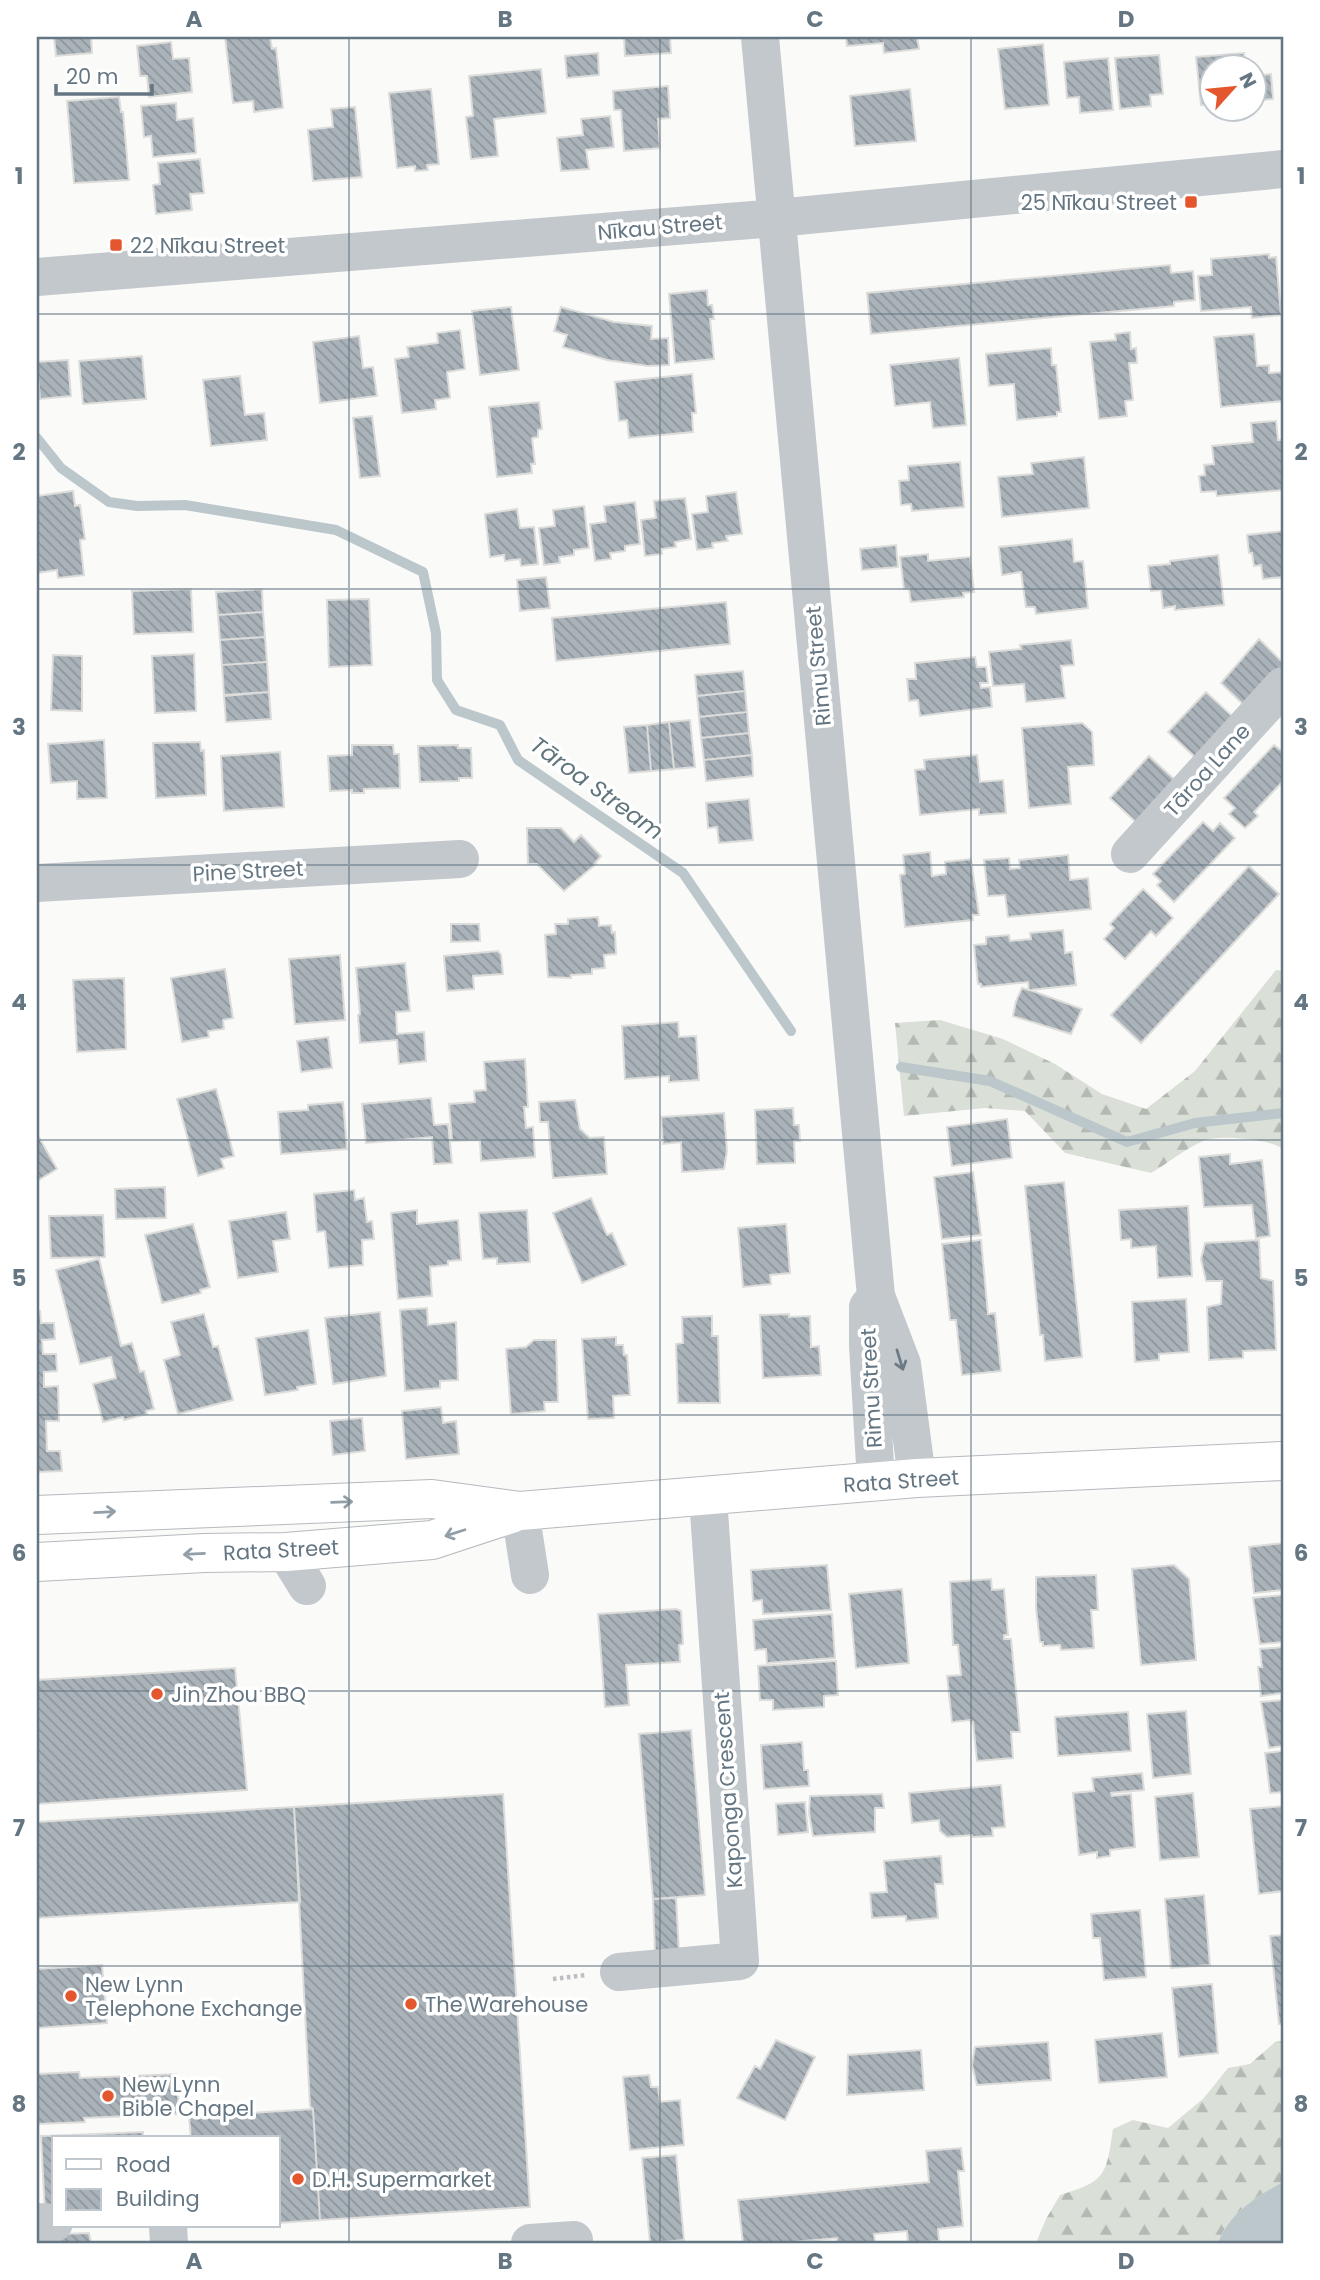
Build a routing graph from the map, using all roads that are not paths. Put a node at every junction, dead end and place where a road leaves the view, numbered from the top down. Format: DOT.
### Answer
graph roads {
  1 [pos="760,37"];
  2 [pos="1283,169"];
  3 [pos="777,218"];
  4 [pos="37,277"];
  5 [pos="1283,685"];
  6 [pos="1130,854"];
  7 [pos="460,859"];
  8 [pos="37,883"];
  9 [pos="876,1296"];
  10 [pos="1283,1461"];
  11 [pos="917,1478"];
  12 [pos="876,1482"];
  13 [pos="708,1497"];
  14 [pos="520,1511"];
  15 [pos="37,1516"];
  16 [pos="286,1552"];
  17 [pos="37,1562"];
  18 [pos="530,1575"];
  19 [pos="306,1586"];
  20 [pos="619,1972"];
  21 [pos="574,2240"];
  22 [pos="530,2243"];
  1 -- 3 [label="street, Rimu Street"];
  2 -- 3 [label="street, Nīkau Street"];
  3 -- 4 [label="street, Nīkau Street"];
  3 -- 9 [label="street, Rimu Street"];
  5 -- 6 [label="street, Tāroa Lane"];
  7 -- 8 [label="street, Pine Street"];
  9 -- 11 [label="street, Rimu Street, one-way"];
  9 -- 12 [label="street, Rimu Street"];
  10 -- 11 [label="main road, Rata Street"];
  11 -- 12 [label="main road, Rata Street"];
  12 -- 13 [label="main road, Rata Street"];
  13 -- 14 [label="main road, Rata Street"];
  13 -- 20 [label="street, Kaponga Crescent"];
  15 -- 14 [label="main road, Rata Street, one-way"];
  14 -- 16 [label="main road, Rata Street, one-way"];
  14 -- 18 [label="street"];
  16 -- 17 [label="main road, Rata Street, one-way"];
  16 -- 19 [label="street"];
  21 -- 22 [label="street"];
}
